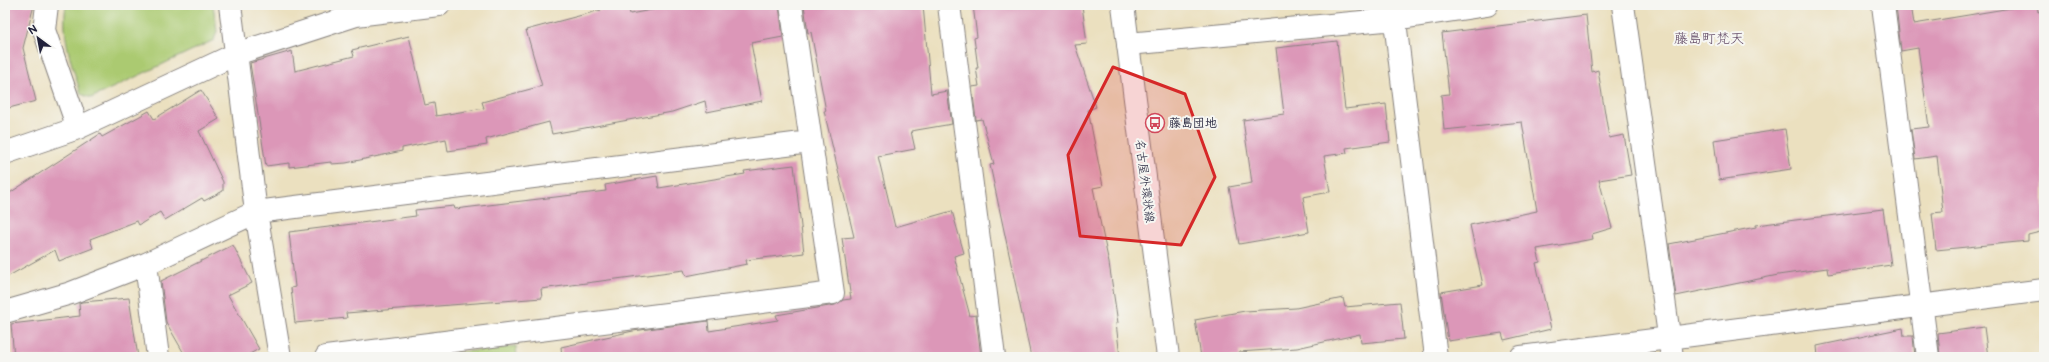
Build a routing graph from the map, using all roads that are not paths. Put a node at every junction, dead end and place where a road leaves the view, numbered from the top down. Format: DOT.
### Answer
graph roads {
  1 [pos="47,5"];
  2 [pos="230,5"];
  3 [pos="440,5"];
  4 [pos="791,5"];
  5 [pos="949,5"];
  6 [pos="1123,5"];
  7 [pos="1487,5"];
  8 [pos="1623,5"];
  9 [pos="1884,5"];
  10 [pos="356,10"];
  11 [pos="1394,12"];
  12 [pos="1128,44"];
  13 [pos="236,54"];
  14 [pos="78,128"];
  15 [pos="810,142"];
  16 [pos="5,153"];
  17 [pos="256,212"];
  18 [pos="146,264"];
  19 [pos="2044,290"];
  20 [pos="1922,305"];
  21 [pos="5,312"];
  22 [pos="1671,347"];
  23 [pos="158,357"];
  24 [pos="280,357"];
  25 [pos="326,357"];
  26 [pos="994,357"];
  27 [pos="1168,357"];
  28 [pos="1436,357"];
  29 [pos="1521,357"];
  30 [pos="1928,357"];
  1 -- 14 [label="street"];
  2 -- 13 [label="street"];
  3 -- 10 [label="street"];
  4 -- 15 [label="street"];
  5 -- 26 [label="street"];
  6 -- 12 [label="street, 名古屋外環状線"];
  7 -- 11 [label="street"];
  8 -- 22 [label="street"];
  9 -- 20 [label="street"];
  10 -- 13 [label="street"];
  11 -- 12 [label="street"];
  11 -- 28 [label="street"];
  12 -- 27 [label="street, 名古屋外環状線"];
  13 -- 14 [label="street"];
  13 -- 17 [label="street"];
  14 -- 16 [label="street"];
  15 -- 17 [label="street"];
  15 -- 25 [label="street"];
  17 -- 18 [label="street"];
  17 -- 24 [label="street"];
  18 -- 21 [label="street"];
  18 -- 23 [label="street"];
  19 -- 20 [label="street"];
  20 -- 22 [label="street"];
  20 -- 30 [label="street"];
  22 -- 29 [label="street"];
}
